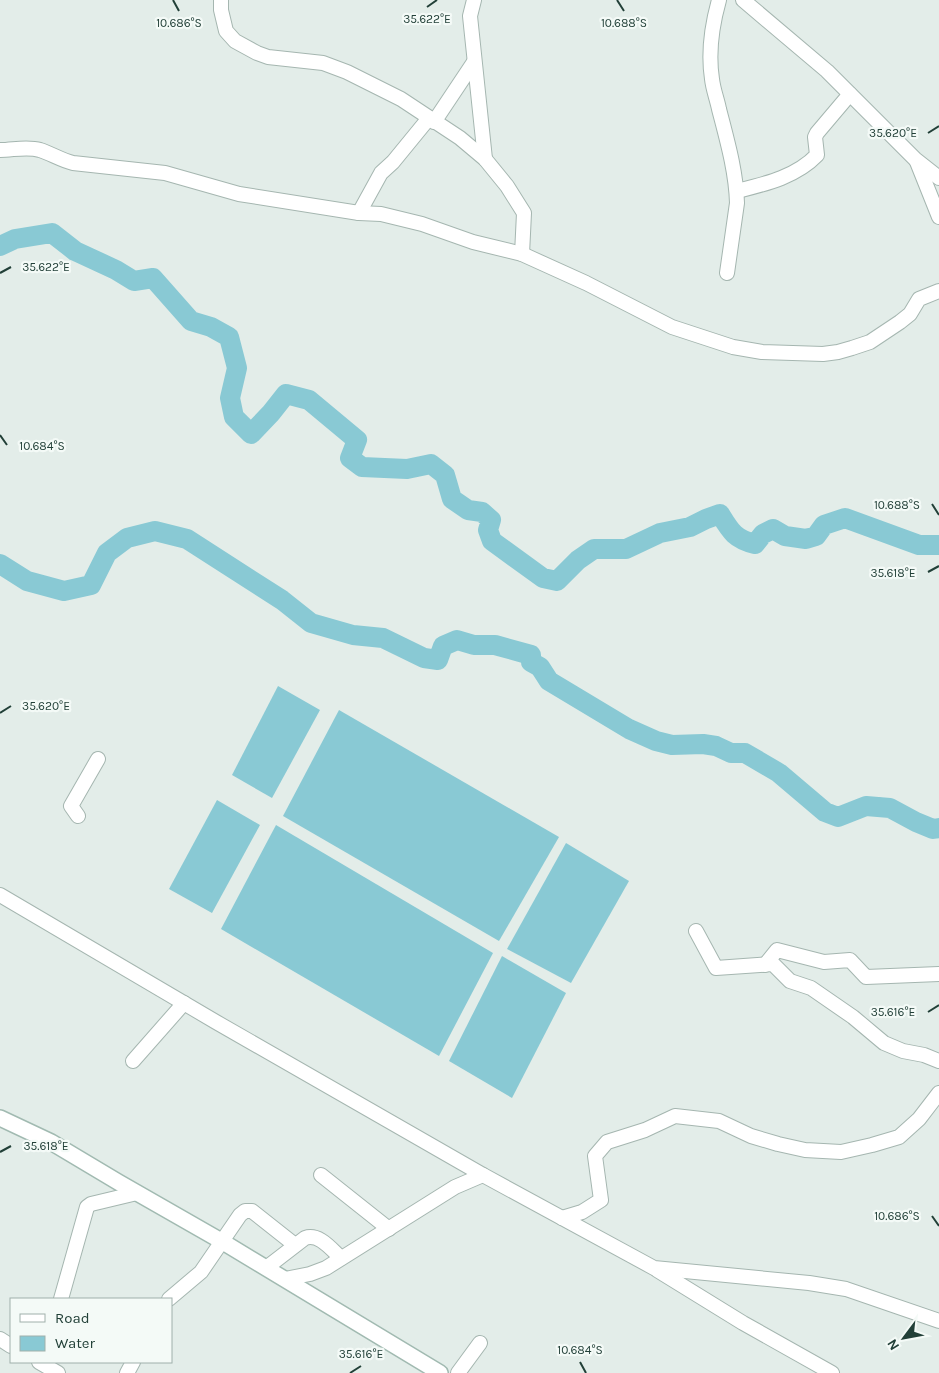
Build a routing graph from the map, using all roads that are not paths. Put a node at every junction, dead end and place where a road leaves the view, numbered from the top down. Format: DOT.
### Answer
graph roads {
  1 [pos="221,0"];
  2 [pos="474,0"];
  3 [pos="719,0"];
  4 [pos="743,0"];
  5 [pos="474,62"];
  6 [pos="850,94"];
  7 [pos="432,120"];
  8 [pos="0,150"];
  9 [pos="485,159"];
  10 [pos="915,159"];
  11 [pos="939,178"];
  12 [pos="737,192"];
  13 [pos="359,213"];
  14 [pos="939,217"];
  15 [pos="522,254"];
  16 [pos="727,273"];
  17 [pos="939,290"];
  18 [pos="98,758"];
  19 [pos="78,816"];
  20 [pos="0,895"];
  21 [pos="696,931"];
  22 [pos="765,965"];
  23 [pos="939,974"];
  24 [pos="184,1003"];
  25 [pos="939,1060"];
  26 [pos="133,1061"];
  27 [pos="939,1093"];
  28 [pos="0,1118"];
  29 [pos="320,1175"];
  30 [pos="483,1175"];
  31 [pos="137,1194"];
  32 [pos="562,1218"];
  33 [pos="389,1229"];
  34 [pos="223,1242"];
  35 [pos="295,1245"];
  36 [pos="341,1258"];
  37 [pos="266,1268"];
  38 [pos="654,1268"];
  39 [pos="285,1279"];
  40 [pos="62,1298"];
  41 [pos="170,1298"];
  42 [pos="939,1321"];
  43 [pos="480,1343"];
  44 [pos="41,1363"];
  45 [pos="825,1371"];
  46 [pos="58,1373"];
  47 [pos="440,1373"];
  48 [pos="458,1373"];
  1 -- 7 [label="street"];
  2 -- 5 [label="street"];
  3 -- 12 [label="street"];
  4 -- 6 [label="street"];
  5 -- 7 [label="street"];
  5 -- 9 [label="street"];
  6 -- 10 [label="street"];
  6 -- 12 [label="street"];
  7 -- 9 [label="street"];
  7 -- 13 [label="street"];
  8 -- 13 [label="street"];
  9 -- 15 [label="street"];
  10 -- 11 [label="street"];
  10 -- 14 [label="street"];
  12 -- 16 [label="street"];
  13 -- 15 [label="street"];
  15 -- 17 [label="street"];
  18 -- 19 [label="street"];
  20 -- 24 [label="street"];
  21 -- 22 [label="street"];
  22 -- 23 [label="street"];
  22 -- 25 [label="street"];
  24 -- 26 [label="street"];
  24 -- 30 [label="street"];
  27 -- 32 [label="street"];
  28 -- 31 [label="main road"];
  29 -- 33 [label="street"];
  30 -- 32 [label="street"];
  30 -- 33 [label="street"];
  31 -- 34 [label="main road"];
  31 -- 40 [label="street"];
  32 -- 38 [label="street"];
  33 -- 36 [label="street"];
  34 -- 35 [label="street"];
  34 -- 37 [label="main road"];
  34 -- 41 [label="street"];
  35 -- 36 [label="street"];
  35 -- 37 [label="street"];
  36 -- 39 [label="street"];
  37 -- 39 [label="main road"];
  38 -- 42 [label="street"];
  38 -- 45 [label="street"];
  39 -- 47 [label="main road"];
  43 -- 48 [label="street"];
  44 -- 46 [label="street"];
}
